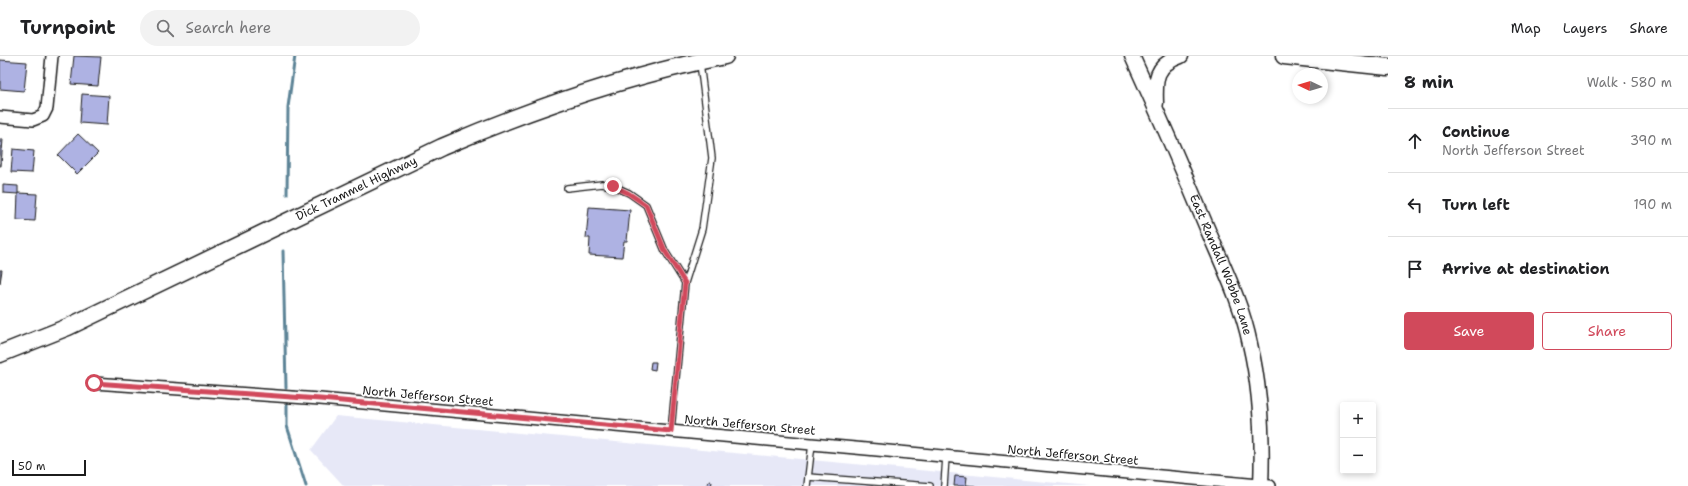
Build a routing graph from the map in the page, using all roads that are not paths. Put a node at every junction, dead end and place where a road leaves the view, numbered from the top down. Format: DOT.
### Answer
graph roads {
  1 [pos="52,56"];
  2 [pos="725,56"];
  3 [pos="1132,56"];
  4 [pos="1181,56"];
  5 [pos="1284,56"];
  6 [pos="700,61"];
  7 [pos="1388,67"];
  8 [pos="1157,111"];
  9 [pos="0,117"];
  10 [pos="567,188"];
  11 [pos="685,283"];
  12 [pos="0,354"];
  13 [pos="94,383"];
  14 [pos="671,431"];
  15 [pos="812,444"];
  16 [pos="946,456"];
  17 [pos="808,477"];
  18 [pos="807,486"];
  19 [pos="930,486"];
  20 [pos="944,486"];
  21 [pos="1264,486"];
  1 -- 9 [label="street"];
  2 -- 6 [label="main road, Dick Trammel Highway"];
  3 -- 8 [label="street, East Randall Wobbe Lane"];
  4 -- 8 [label="street"];
  5 -- 7 [label="main road"];
  6 -- 11 [label="lane"];
  6 -- 12 [label="main road, Dick Trammel Highway"];
  8 -- 21 [label="street, East Randall Wobbe Lane"];
  10 -- 11 [label="lane"];
  11 -- 14 [label="lane"];
  13 -- 14 [label="street, North Jefferson Street"];
  14 -- 15 [label="street, North Jefferson Street"];
  15 -- 16 [label="street, North Jefferson Street"];
  15 -- 17 [label="lane"];
  16 -- 20 [label="lane"];
  16 -- 21 [label="street, North Jefferson Street"];
  17 -- 18 [label="lane"];
  17 -- 19 [label="lane"];
}
